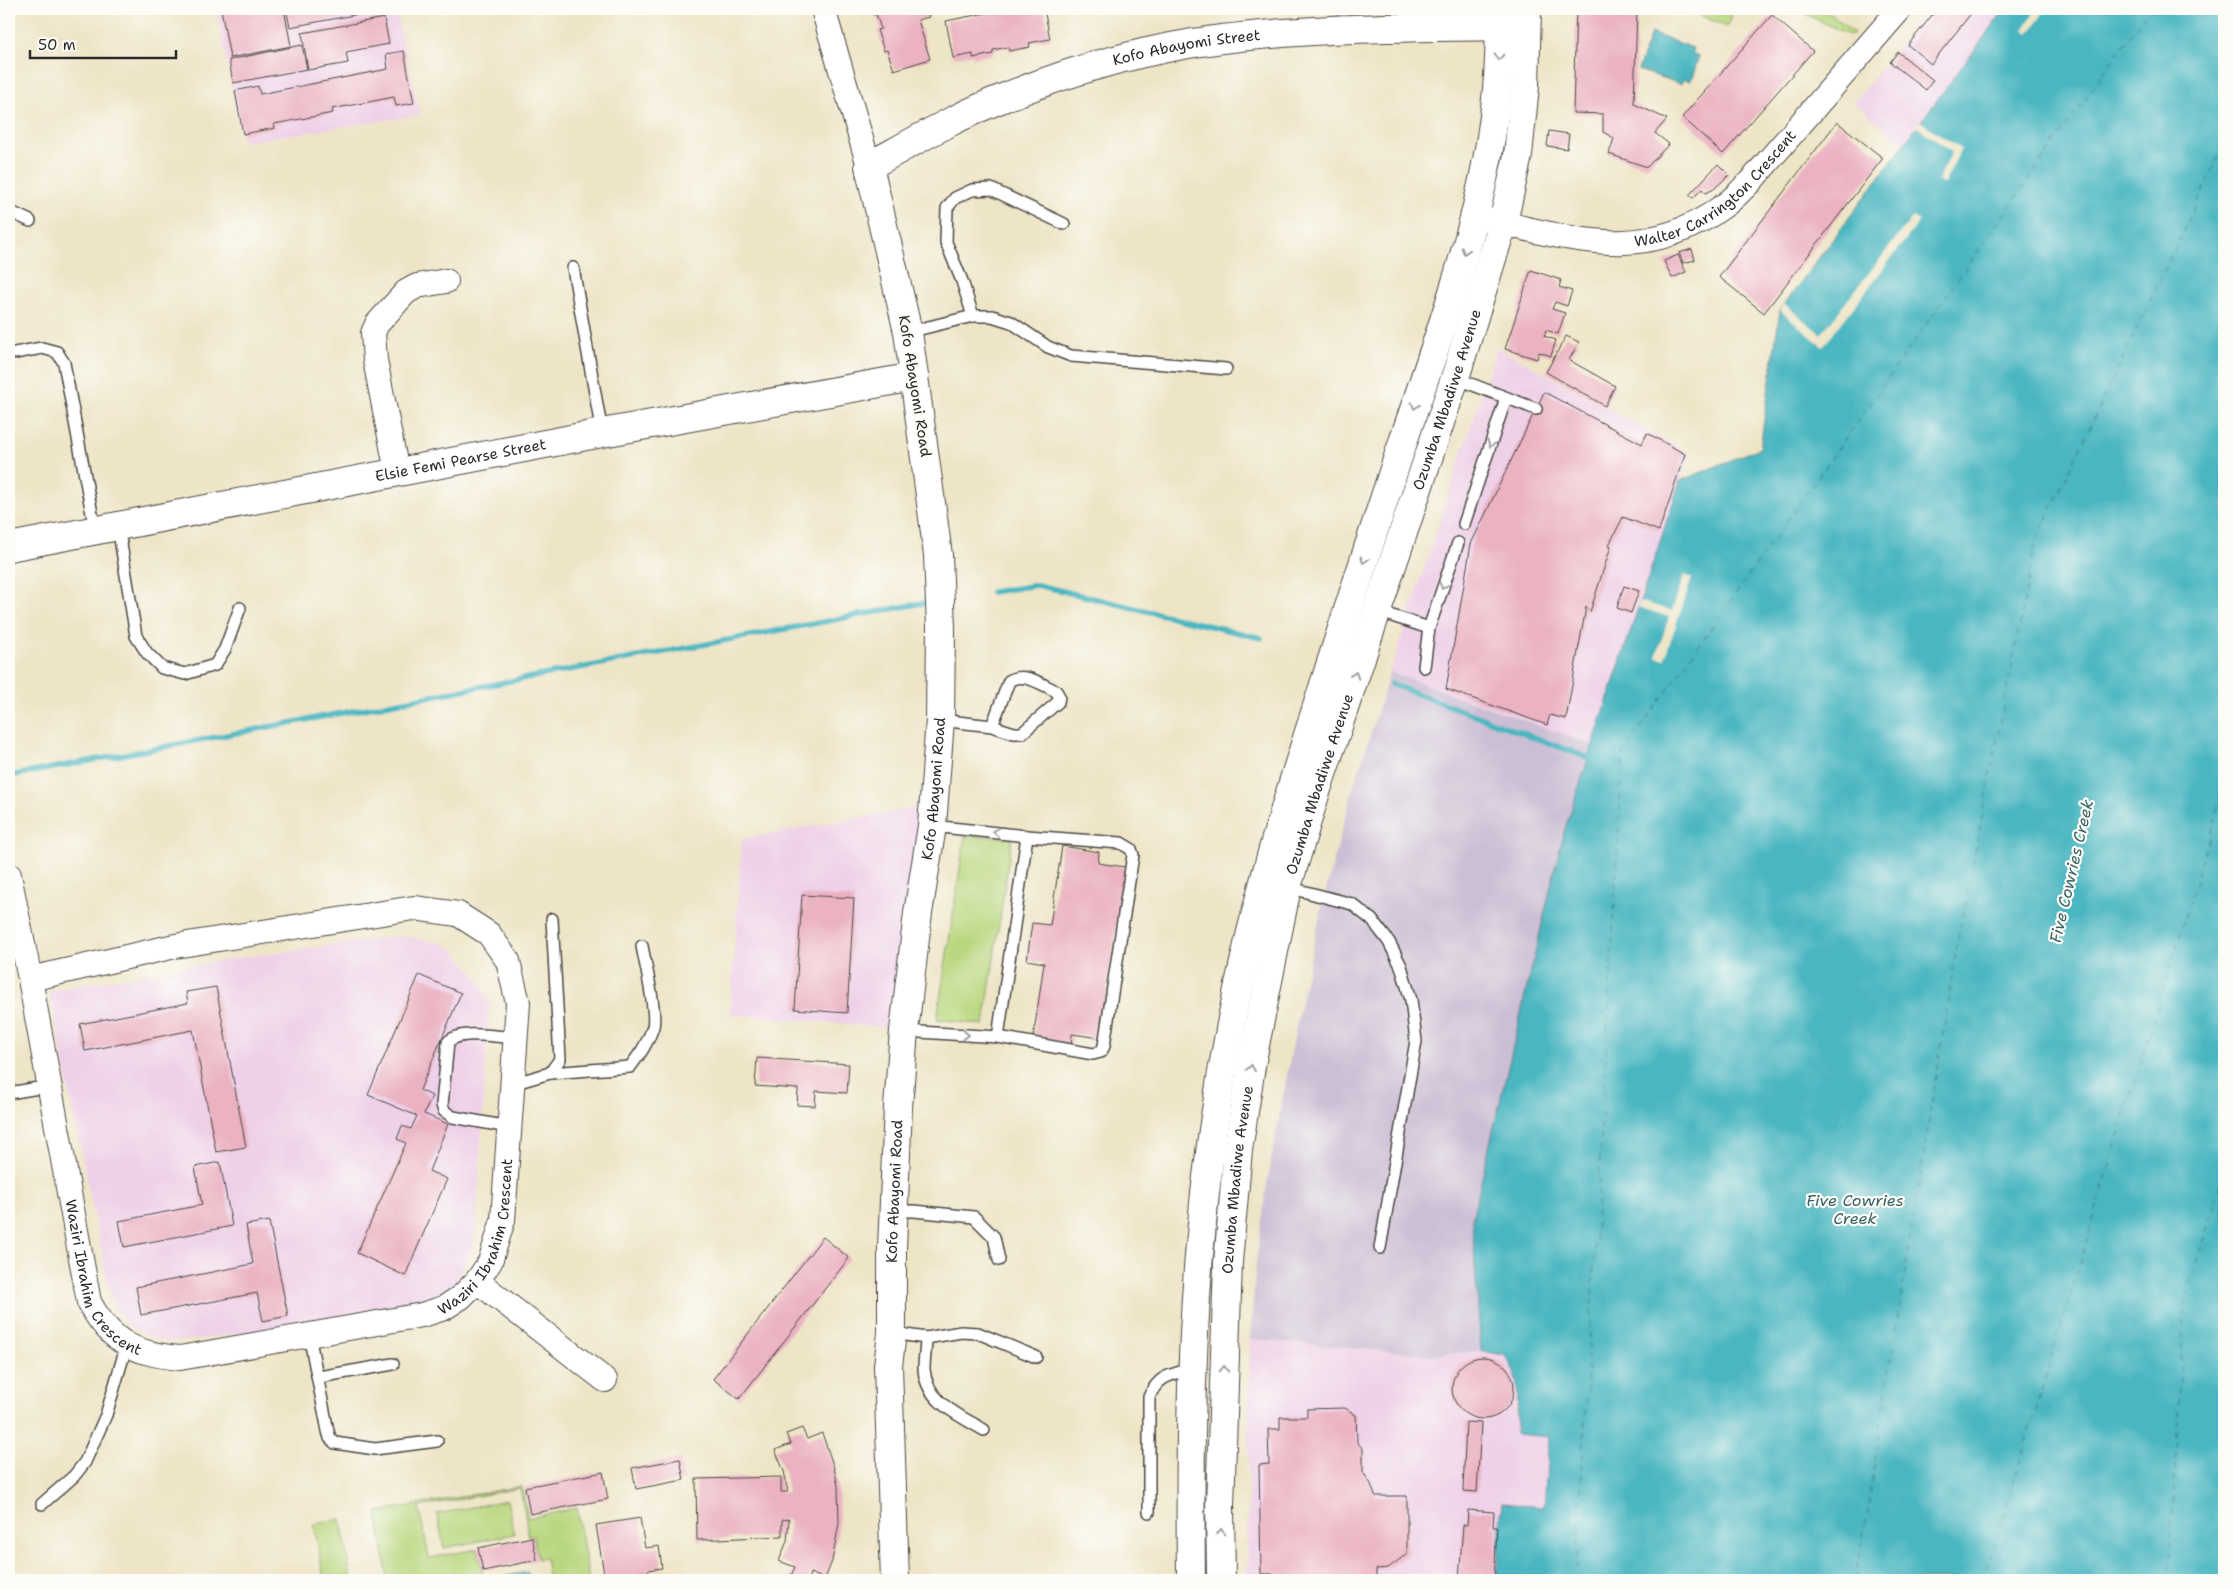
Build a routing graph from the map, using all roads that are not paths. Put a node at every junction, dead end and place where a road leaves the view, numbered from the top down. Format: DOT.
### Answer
graph roads {
  1 [pos="823,9"];
  2 [pos="1900,9"];
  3 [pos="1500,18"];
  4 [pos="1527,18"];
  5 [pos="869,166"];
  6 [pos="9,212"];
  7 [pos="1475,217"];
  8 [pos="30,221"];
  9 [pos="1504,223"];
  10 [pos="1064,224"];
  11 [pos="573,268"];
  12 [pos="446,281"];
  13 [pos="973,316"];
  14 [pos="908,332"];
  15 [pos="15,353"];
  16 [pos="1226,369"];
  17 [pos="914,377"];
  18 [pos="1455,378"];
  19 [pos="1506,398"];
  20 [pos="1536,409"];
  21 [pos="602,433"];
  22 [pos="397,472"];
  23 [pos="1464,524"];
  24 [pos="107,528"];
  25 [pos="1458,543"];
  26 [pos="9,547"];
  27 [pos="240,608"];
  28 [pos="1377,611"];
  29 [pos="1429,628"];
  30 [pos="1424,667"];
  31 [pos="940,720"];
  32 [pos="992,726"];
  33 [pos="932,826"];
  34 [pos="1027,836"];
  35 [pos="9,875"];
  36 [pos="1287,887"];
  37 [pos="552,919"];
  38 [pos="642,946"];
  39 [pos="30,979"];
  40 [pos="904,1031"];
  41 [pos="998,1037"];
  42 [pos="515,1038"];
  43 [pos="550,1073"];
  44 [pos="512,1084"];
  45 [pos="50,1086"];
  46 [pos="9,1093"];
  47 [pos="509,1127"];
  48 [pos="894,1212"];
  49 [pos="1380,1248"];
  50 [pos="999,1260"];
  51 [pos="477,1281"];
  52 [pos="892,1333"];
  53 [pos="309,1335"];
  54 [pos="926,1338"];
  55 [pos="127,1344"];
  56 [pos="1036,1357"];
  57 [pos="393,1364"];
  58 [pos="1193,1369"];
  59 [pos="319,1377"];
  60 [pos="605,1380"];
  61 [pos="984,1430"];
  62 [pos="437,1441"];
  63 [pos="42,1504"];
  64 [pos="1149,1512"];
  65 [pos="895,1580"];
  66 [pos="1192,1580"];
  67 [pos="1221,1580"];
  1 -- 5 [label="street, Kofo Abayomi Road"];
  2 -- 9 [label="street, Walter Carrington Crescent"];
  3 -- 4 [label="main road, Kofo Abayomi Street"];
  3 -- 5 [label="main road, Kofo Abayomi Street"];
  3 -- 7 [label="main road, Ozumba Mbadiwe Avenue, one-way"];
  4 -- 9 [label="main road, Ozumba Mbadiwe Avenue"];
  5 -- 14 [label="main road, Kofo Abayomi Road"];
  6 -- 8 [label="lane"];
  7 -- 9 [label="street, Walter Carrington Crescent"];
  7 -- 58 [label="main road, Ozumba Mbadiwe Avenue, one-way"];
  9 -- 18 [label="main road, Ozumba Mbadiwe Avenue"];
  10 -- 13 [label="lane"];
  11 -- 21 [label="lane"];
  12 -- 22 [label="street"];
  13 -- 14 [label="lane"];
  13 -- 16 [label="lane"];
  14 -- 17 [label="main road, Kofo Abayomi Road"];
  15 -- 24 [label="lane"];
  17 -- 21 [label="main road, Elsie Femi Pearse Street"];
  17 -- 31 [label="main road, Kofo Abayomi Road"];
  18 -- 19 [label="lane"];
  18 -- 28 [label="main road, Ozumba Mbadiwe Avenue"];
  19 -- 20 [label="lane"];
  19 -- 23 [label="lane, one-way"];
  21 -- 22 [label="main road, Elsie Femi Pearse Street"];
  22 -- 24 [label="main road, Elsie Femi Pearse Street"];
  24 -- 26 [label="main road, Elsie Femi Pearse Street"];
  24 -- 27 [label="lane"];
  25 -- 29 [label="lane, one-way"];
  28 -- 29 [label="lane"];
  36 -- 28 [label="main road, Ozumba Mbadiwe Avenue, one-way"];
  29 -- 30 [label="lane"];
  31 -- 32 [label="lane"];
  31 -- 33 [label="main road, Kofo Abayomi Road"];
  32 -- 32 [label="lane"];
  34 -- 33 [label="lane, one-way"];
  33 -- 40 [label="main road, Kofo Abayomi Road"];
  34 -- 41 [label="lane"];
  34 -- 41 [label="lane"];
  35 -- 39 [label="street, Waziri Ibrahim Crescent"];
  36 -- 49 [label="lane"];
  67 -- 36 [label="main road, Ozumba Mbadiwe Avenue, one-way"];
  37 -- 43 [label="lane"];
  38 -- 43 [label="lane"];
  39 -- 42 [label="street, Waziri Ibrahim Crescent"];
  39 -- 45 [label="street, Waziri Ibrahim Crescent"];
  40 -- 41 [label="lane, one-way"];
  40 -- 48 [label="main road, Kofo Abayomi Road"];
  42 -- 44 [label="street, Waziri Ibrahim Crescent"];
  42 -- 47 [label="lane"];
  43 -- 44 [label="lane"];
  44 -- 47 [label="street, Waziri Ibrahim Crescent"];
  45 -- 46 [label="lane"];
  45 -- 55 [label="street, Waziri Ibrahim Crescent"];
  47 -- 51 [label="street, Waziri Ibrahim Crescent"];
  48 -- 50 [label="lane"];
  48 -- 52 [label="main road, Kofo Abayomi Road"];
  51 -- 53 [label="street, Waziri Ibrahim Crescent"];
  51 -- 60 [label="street"];
  52 -- 54 [label="lane"];
  52 -- 65 [label="main road, Kofo Abayomi Road"];
  53 -- 55 [label="street, Waziri Ibrahim Crescent"];
  53 -- 59 [label="lane"];
  54 -- 56 [label="lane"];
  54 -- 61 [label="lane"];
  55 -- 63 [label="lane"];
  57 -- 59 [label="lane"];
  58 -- 64 [label="lane"];
  58 -- 66 [label="main road, Ozumba Mbadiwe Avenue"];
  59 -- 62 [label="lane"];
}
